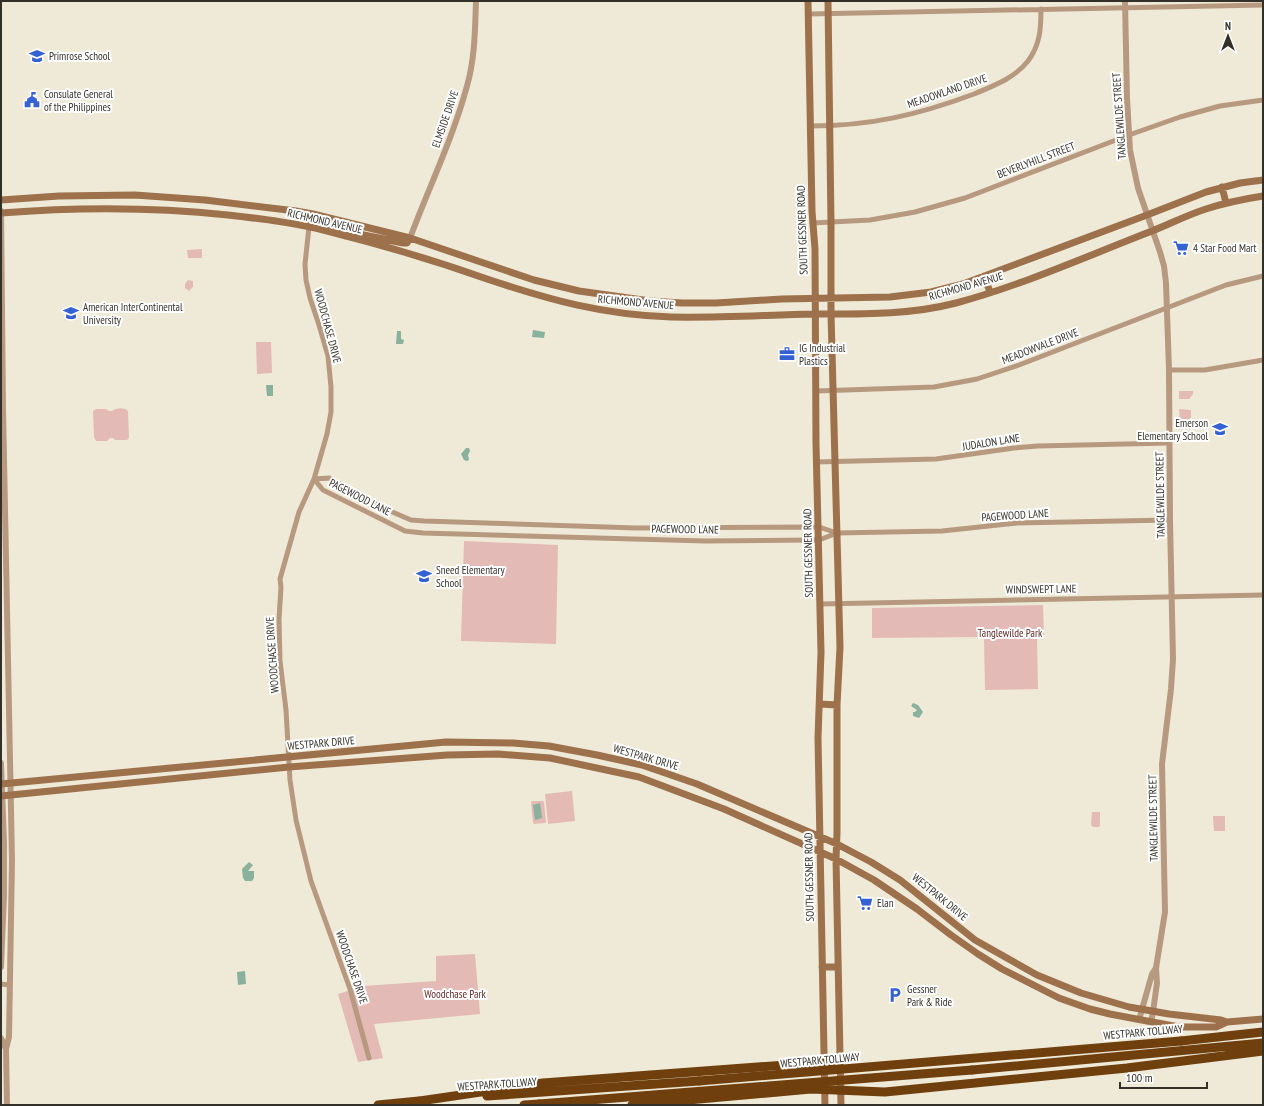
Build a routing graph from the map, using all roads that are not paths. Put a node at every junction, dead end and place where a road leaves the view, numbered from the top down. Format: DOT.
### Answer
graph roads {
  1 [pos="476,1"];
  2 [pos="808,1"];
  3 [pos="828,1"];
  4 [pos="1125,4"];
  5 [pos="1263,5"];
  6 [pos="1041,9"];
  7 [pos="809,14"];
  8 [pos="828,14"];
  9 [pos="1263,100"];
  10 [pos="810,126"];
  11 [pos="830,126"];
  12 [pos="1129,135"];
  13 [pos="1263,180"];
  14 [pos="1222,187"];
  15 [pos="98,195"];
  16 [pos="1263,196"];
  17 [pos="1,200"];
  18 [pos="205,200"];
  19 [pos="1226,203"];
  20 [pos="101,209"];
  21 [pos="203,212"];
  22 [pos="1,213"];
  23 [pos="1147,215"];
  24 [pos="812,223"];
  25 [pos="831,223"];
  26 [pos="363,226"];
  27 [pos="309,227"];
  28 [pos="1152,230"];
  29 [pos="345,236"];
  30 [pos="410,238"];
  31 [pos="503,270"];
  32 [pos="984,276"];
  33 [pos="1263,276"];
  34 [pos="501,284"];
  35 [pos="990,292"];
  36 [pos="815,298"];
  37 [pos="831,298"];
  38 [pos="716,303"];
  39 [pos="1167,308"];
  40 [pos="816,314"];
  41 [pos="831,314"];
  42 [pos="712,317"];
  43 [pos="1263,360"];
  44 [pos="1169,370"];
  45 [pos="816,391"];
  46 [pos="834,391"];
  47 [pos="1169,443"];
  48 [pos="834,461"];
  49 [pos="816,462"];
  50 [pos="314,479"];
  51 [pos="1170,520"];
  52 [pos="819,527"];
  53 [pos="837,533"];
  54 [pos="819,540"];
  55 [pos="1263,595"];
  56 [pos="1172,597"];
  57 [pos="820,604"];
  58 [pos="839,604"];
  59 [pos="820,704"];
  60 [pos="837,705"];
  61 [pos="288,757"];
  62 [pos="1,763"];
  63 [pos="197,765"];
  64 [pos="642,765"];
  65 [pos="289,768"];
  66 [pos="198,776"];
  67 [pos="639,777"];
  68 [pos="10,783"];
  69 [pos="1,784"];
  70 [pos="11,795"];
  71 [pos="1,796"];
  72 [pos="728,798"];
  73 [pos="724,808"];
  74 [pos="819,837"];
  75 [pos="837,844"];
  76 [pos="819,851"];
  77 [pos="836,859"];
  78 [pos="12,894"];
  79 [pos="4,895"];
  80 [pos="984,946"];
  81 [pos="978,954"];
  82 [pos="838,966"];
  83 [pos="1,967"];
  84 [pos="822,967"];
  85 [pos="1156,968"];
  86 [pos="1,984"];
  87 [pos="9,985"];
  88 [pos="1066,987"];
  89 [pos="1059,998"];
  90 [pos="1142,1010"];
  91 [pos="1153,1012"];
  92 [pos="1263,1019"];
  93 [pos="1139,1020"];
  94 [pos="1151,1022"];
  95 [pos="1227,1022"];
  96 [pos="1263,1032"];
  97 [pos="1,1038"];
  98 [pos="1263,1043"];
  99 [pos="6,1049"];
  100 [pos="1263,1050"];
  101 [pos="369,1058"];
  102 [pos="840,1061"];
  103 [pos="824,1063"];
  104 [pos="825,1090"];
  105 [pos="841,1091"];
  106 [pos="414,1102"];
  107 [pos="7,1105"];
  108 [pos="378,1105"];
  109 [pos="524,1105"];
  110 [pos="632,1105"];
  111 [pos="825,1105"];
  112 [pos="841,1105"];
  1 -- 30 [label="street, ELMSIDE DRIVE"];
  2 -- 7 [label="main road, SOUTH GESSNER ROAD"];
  3 -- 8 [label="main road"];
  4 -- 5 [label="street"];
  4 -- 6 [label="street"];
  4 -- 12 [label="street, TANGLEWILDE STREET"];
  6 -- 8 [label="street"];
  6 -- 11 [label="street, MEADOWLAND DRIVE"];
  7 -- 8 [label="street"];
  7 -- 10 [label="main road, SOUTH GESSNER ROAD"];
  8 -- 11 [label="main road"];
  9 -- 12 [label="street, BEVERLYHILL STREET"];
  10 -- 11 [label="street, MEADOWLAND DRIVE"];
  10 -- 24 [label="main road, SOUTH GESSNER ROAD"];
  11 -- 25 [label="main road"];
  12 -- 23 [label="street, TANGLEWILDE STREET"];
  12 -- 25 [label="street, BEVERLYHILL STREET"];
  13 -- 14 [label="main road, RICHMOND AVENUE"];
  14 -- 19 [label="main road"];
  14 -- 23 [label="main road, RICHMOND AVENUE"];
  15 -- 17 [label="main road, RICHMOND AVENUE"];
  15 -- 18 [label="main road, RICHMOND AVENUE"];
  15 -- 20 [label="main road"];
  16 -- 19 [label="main road, RICHMOND AVENUE"];
  18 -- 21 [label="main road"];
  18 -- 26 [label="main road, RICHMOND AVENUE"];
  19 -- 28 [label="main road, RICHMOND AVENUE"];
  20 -- 21 [label="main road, RICHMOND AVENUE"];
  20 -- 22 [label="main road, RICHMOND AVENUE"];
  21 -- 27 [label="main road, RICHMOND AVENUE"];
  22 -- 68 [label="street"];
  23 -- 28 [label="street, TANGLEWILDE STREET"];
  23 -- 32 [label="main road, RICHMOND AVENUE"];
  24 -- 25 [label="street, BEVERLYHILL STREET"];
  24 -- 36 [label="main road, SOUTH GESSNER ROAD"];
  25 -- 37 [label="main road"];
  26 -- 27 [label="main road"];
  26 -- 30 [label="main road, RICHMOND AVENUE"];
  27 -- 29 [label="main road, RICHMOND AVENUE"];
  27 -- 50 [label="street, WOODCHASE DRIVE"];
  28 -- 35 [label="main road, RICHMOND AVENUE"];
  28 -- 39 [label="street, TANGLEWILDE STREET"];
  29 -- 30 [label="main road"];
  29 -- 34 [label="main road, RICHMOND AVENUE"];
  30 -- 31 [label="main road, RICHMOND AVENUE"];
  31 -- 34 [label="main road"];
  31 -- 38 [label="main road, RICHMOND AVENUE"];
  32 -- 35 [label="main road"];
  32 -- 37 [label="main road, RICHMOND AVENUE"];
  33 -- 39 [label="street, MEADOWVALE DRIVE"];
  34 -- 42 [label="main road, RICHMOND AVENUE"];
  35 -- 41 [label="main road, RICHMOND AVENUE"];
  36 -- 37 [label="main road, RICHMOND AVENUE"];
  36 -- 38 [label="main road, RICHMOND AVENUE"];
  36 -- 40 [label="main road, SOUTH GESSNER ROAD"];
  37 -- 41 [label="main road"];
  38 -- 42 [label="main road"];
  39 -- 44 [label="street, TANGLEWILDE STREET"];
  39 -- 46 [label="street, MEADOWVALE DRIVE"];
  40 -- 41 [label="main road, RICHMOND AVENUE"];
  40 -- 42 [label="main road, RICHMOND AVENUE"];
  40 -- 45 [label="main road, SOUTH GESSNER ROAD"];
  41 -- 46 [label="main road"];
  43 -- 44 [label="street"];
  44 -- 47 [label="street, TANGLEWILDE STREET"];
  45 -- 46 [label="street, MEADOWVALE DRIVE"];
  45 -- 49 [label="main road, SOUTH GESSNER ROAD"];
  46 -- 48 [label="main road"];
  47 -- 48 [label="street, JUDALON LANE"];
  47 -- 51 [label="street, TANGLEWILDE STREET"];
  48 -- 49 [label="street, JUDALON LANE"];
  48 -- 53 [label="main road"];
  49 -- 52 [label="main road, SOUTH GESSNER ROAD"];
  50 -- 52 [label="street, PAGEWOOD LANE"];
  50 -- 54 [label="street, PAGEWOOD LANE"];
  50 -- 61 [label="street, WOODCHASE DRIVE"];
  51 -- 53 [label="street, PAGEWOOD LANE"];
  51 -- 56 [label="street, TANGLEWILDE STREET"];
  52 -- 53 [label="street, PAGEWOOD LANE"];
  52 -- 54 [label="main road, SOUTH GESSNER ROAD"];
  53 -- 54 [label="street, PAGEWOOD LANE"];
  53 -- 58 [label="main road"];
  54 -- 57 [label="main road, SOUTH GESSNER ROAD"];
  55 -- 56 [label="street, WINDSWEPT LANE"];
  56 -- 58 [label="street, WINDSWEPT LANE"];
  56 -- 85 [label="street, TANGLEWILDE STREET"];
  57 -- 58 [label="street, WINDSWEPT LANE"];
  57 -- 59 [label="main road, SOUTH GESSNER ROAD"];
  58 -- 60 [label="main road"];
  59 -- 60 [label="main road"];
  59 -- 74 [label="main road, SOUTH GESSNER ROAD"];
  60 -- 75 [label="main road"];
  61 -- 63 [label="main road, WESTPARK DRIVE"];
  61 -- 64 [label="main road, WESTPARK DRIVE"];
  61 -- 65 [label="street, WOODCHASE DRIVE"];
  62 -- 69 [label="street"];
  63 -- 66 [label="main road"];
  63 -- 68 [label="main road, WESTPARK DRIVE"];
  64 -- 67 [label="main road"];
  64 -- 72 [label="main road, WESTPARK DRIVE"];
  65 -- 66 [label="main road, WESTPARK DRIVE"];
  65 -- 67 [label="main road, WESTPARK DRIVE"];
  65 -- 101 [label="street, WOODCHASE DRIVE"];
  66 -- 70 [label="main road, WESTPARK DRIVE"];
  67 -- 73 [label="main road, WESTPARK DRIVE"];
  68 -- 69 [label="main road, WESTPARK DRIVE"];
  68 -- 70 [label="street"];
  69 -- 71 [label="street"];
  70 -- 71 [label="main road, WESTPARK DRIVE"];
  70 -- 78 [label="street"];
  71 -- 79 [label="street"];
  72 -- 73 [label="main road"];
  72 -- 74 [label="main road, WESTPARK DRIVE"];
  73 -- 76 [label="main road, WESTPARK DRIVE"];
  74 -- 75 [label="main road, WESTPARK DRIVE"];
  74 -- 76 [label="main road, SOUTH GESSNER ROAD"];
  75 -- 77 [label="main road"];
  75 -- 80 [label="main road, WESTPARK DRIVE"];
  76 -- 77 [label="main road, WESTPARK DRIVE"];
  76 -- 84 [label="main road, SOUTH GESSNER ROAD"];
  77 -- 81 [label="main road, WESTPARK DRIVE"];
  77 -- 82 [label="main road"];
  78 -- 79 [label="street"];
  78 -- 87 [label="street"];
  79 -- 83 [label="street"];
  80 -- 81 [label="main road"];
  80 -- 88 [label="main road, WESTPARK DRIVE"];
  81 -- 89 [label="main road, WESTPARK DRIVE"];
  82 -- 84 [label="main road"];
  82 -- 102 [label="main road"];
  84 -- 103 [label="main road, SOUTH GESSNER ROAD"];
  85 -- 90 [label="street, TANGLEWILDE STREET"];
  85 -- 91 [label="street, TANGLEWILDE STREET"];
  86 -- 87 [label="street"];
  87 -- 99 [label="street"];
  88 -- 89 [label="main road"];
  88 -- 90 [label="main road, WESTPARK DRIVE"];
  89 -- 93 [label="main road, WESTPARK DRIVE"];
  90 -- 91 [label="main road, WESTPARK DRIVE"];
  90 -- 93 [label="street, TANGLEWILDE STREET"];
  91 -- 94 [label="street, TANGLEWILDE STREET"];
  91 -- 95 [label="main road, WESTPARK DRIVE"];
  92 -- 95 [label="main road, WESTPARK DRIVE"];
  93 -- 94 [label="main road, WESTPARK DRIVE"];
  94 -- 95 [label="main road, WESTPARK DRIVE"];
  96 -- 106 [label="highway, WESTPARK TOLLWAY, bridge"];
  97 -- 99 [label="street"];
  98 -- 109 [label="highway, WESTPARK TOLLWAY, bridge"];
  99 -- 107 [label="street"];
  100 -- 105 [label="highway"];
  102 -- 103 [label="highway"];
  102 -- 105 [label="main road"];
  103 -- 104 [label="main road, SOUTH GESSNER ROAD"];
  103 -- 106 [label="highway"];
  104 -- 105 [label="highway"];
  104 -- 110 [label="highway"];
  104 -- 111 [label="main road, SOUTH GESSNER ROAD"];
  105 -- 112 [label="main road"];
  106 -- 108 [label="highway, WESTPARK TOLLWAY"];
}
